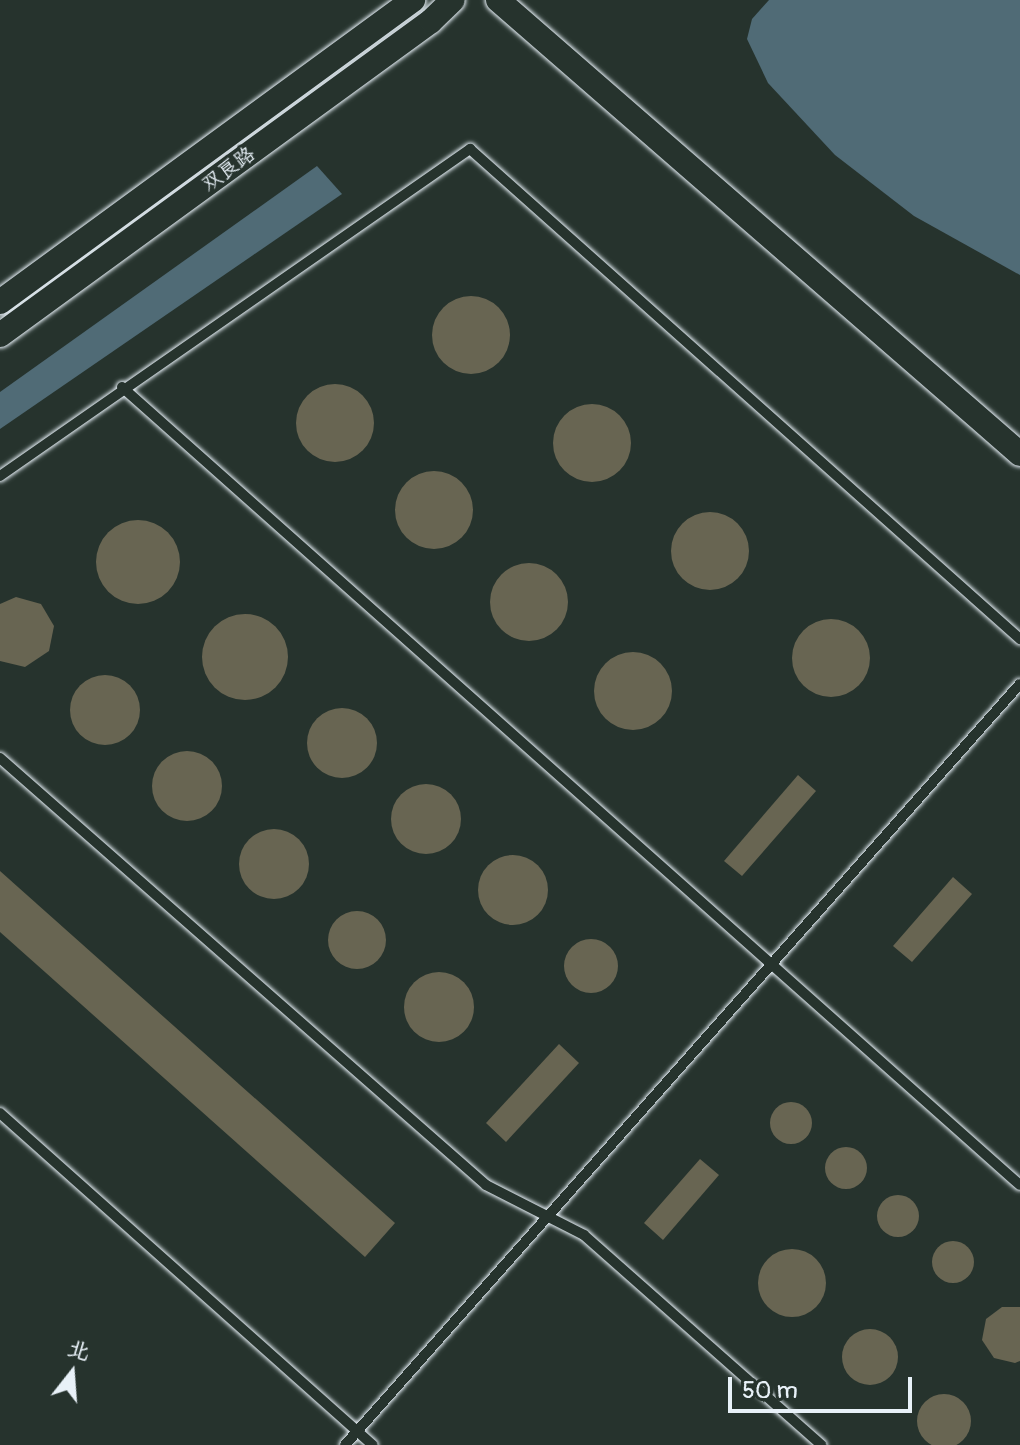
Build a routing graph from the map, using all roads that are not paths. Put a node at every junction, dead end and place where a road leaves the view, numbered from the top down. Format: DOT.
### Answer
graph roads {
  1 [pos="413,0"];
  2 [pos="453,0"];
  3 [pos="498,0"];
  4 [pos="0,302"];
  5 [pos="0,335"];
  6 [pos="122,387"];
  7 [pos="1020,454"];
  8 [pos="0,476"];
  9 [pos="1020,639"];
  10 [pos="1020,684"];
  11 [pos="0,758"];
  12 [pos="772,964"];
  13 [pos="0,1113"];
  14 [pos="1020,1185"];
  15 [pos="548,1216"];
  16 [pos="357,1431"];
  17 [pos="345,1445"];
  18 [pos="373,1445"];
  19 [pos="821,1445"];
  1 -- 4 [label="street, 双良路"];
  2 -- 5 [label="street, 双良路"];
  3 -- 7 [label="street"];
  6 -- 8 [label="lane"];
  6 -- 9 [label="lane"];
  6 -- 12 [label="lane"];
  10 -- 12 [label="lane"];
  11 -- 15 [label="lane"];
  12 -- 14 [label="lane"];
  12 -- 15 [label="lane"];
  13 -- 16 [label="lane"];
  15 -- 16 [label="lane"];
  15 -- 19 [label="lane"];
  16 -- 17 [label="lane"];
  16 -- 18 [label="lane"];
}
